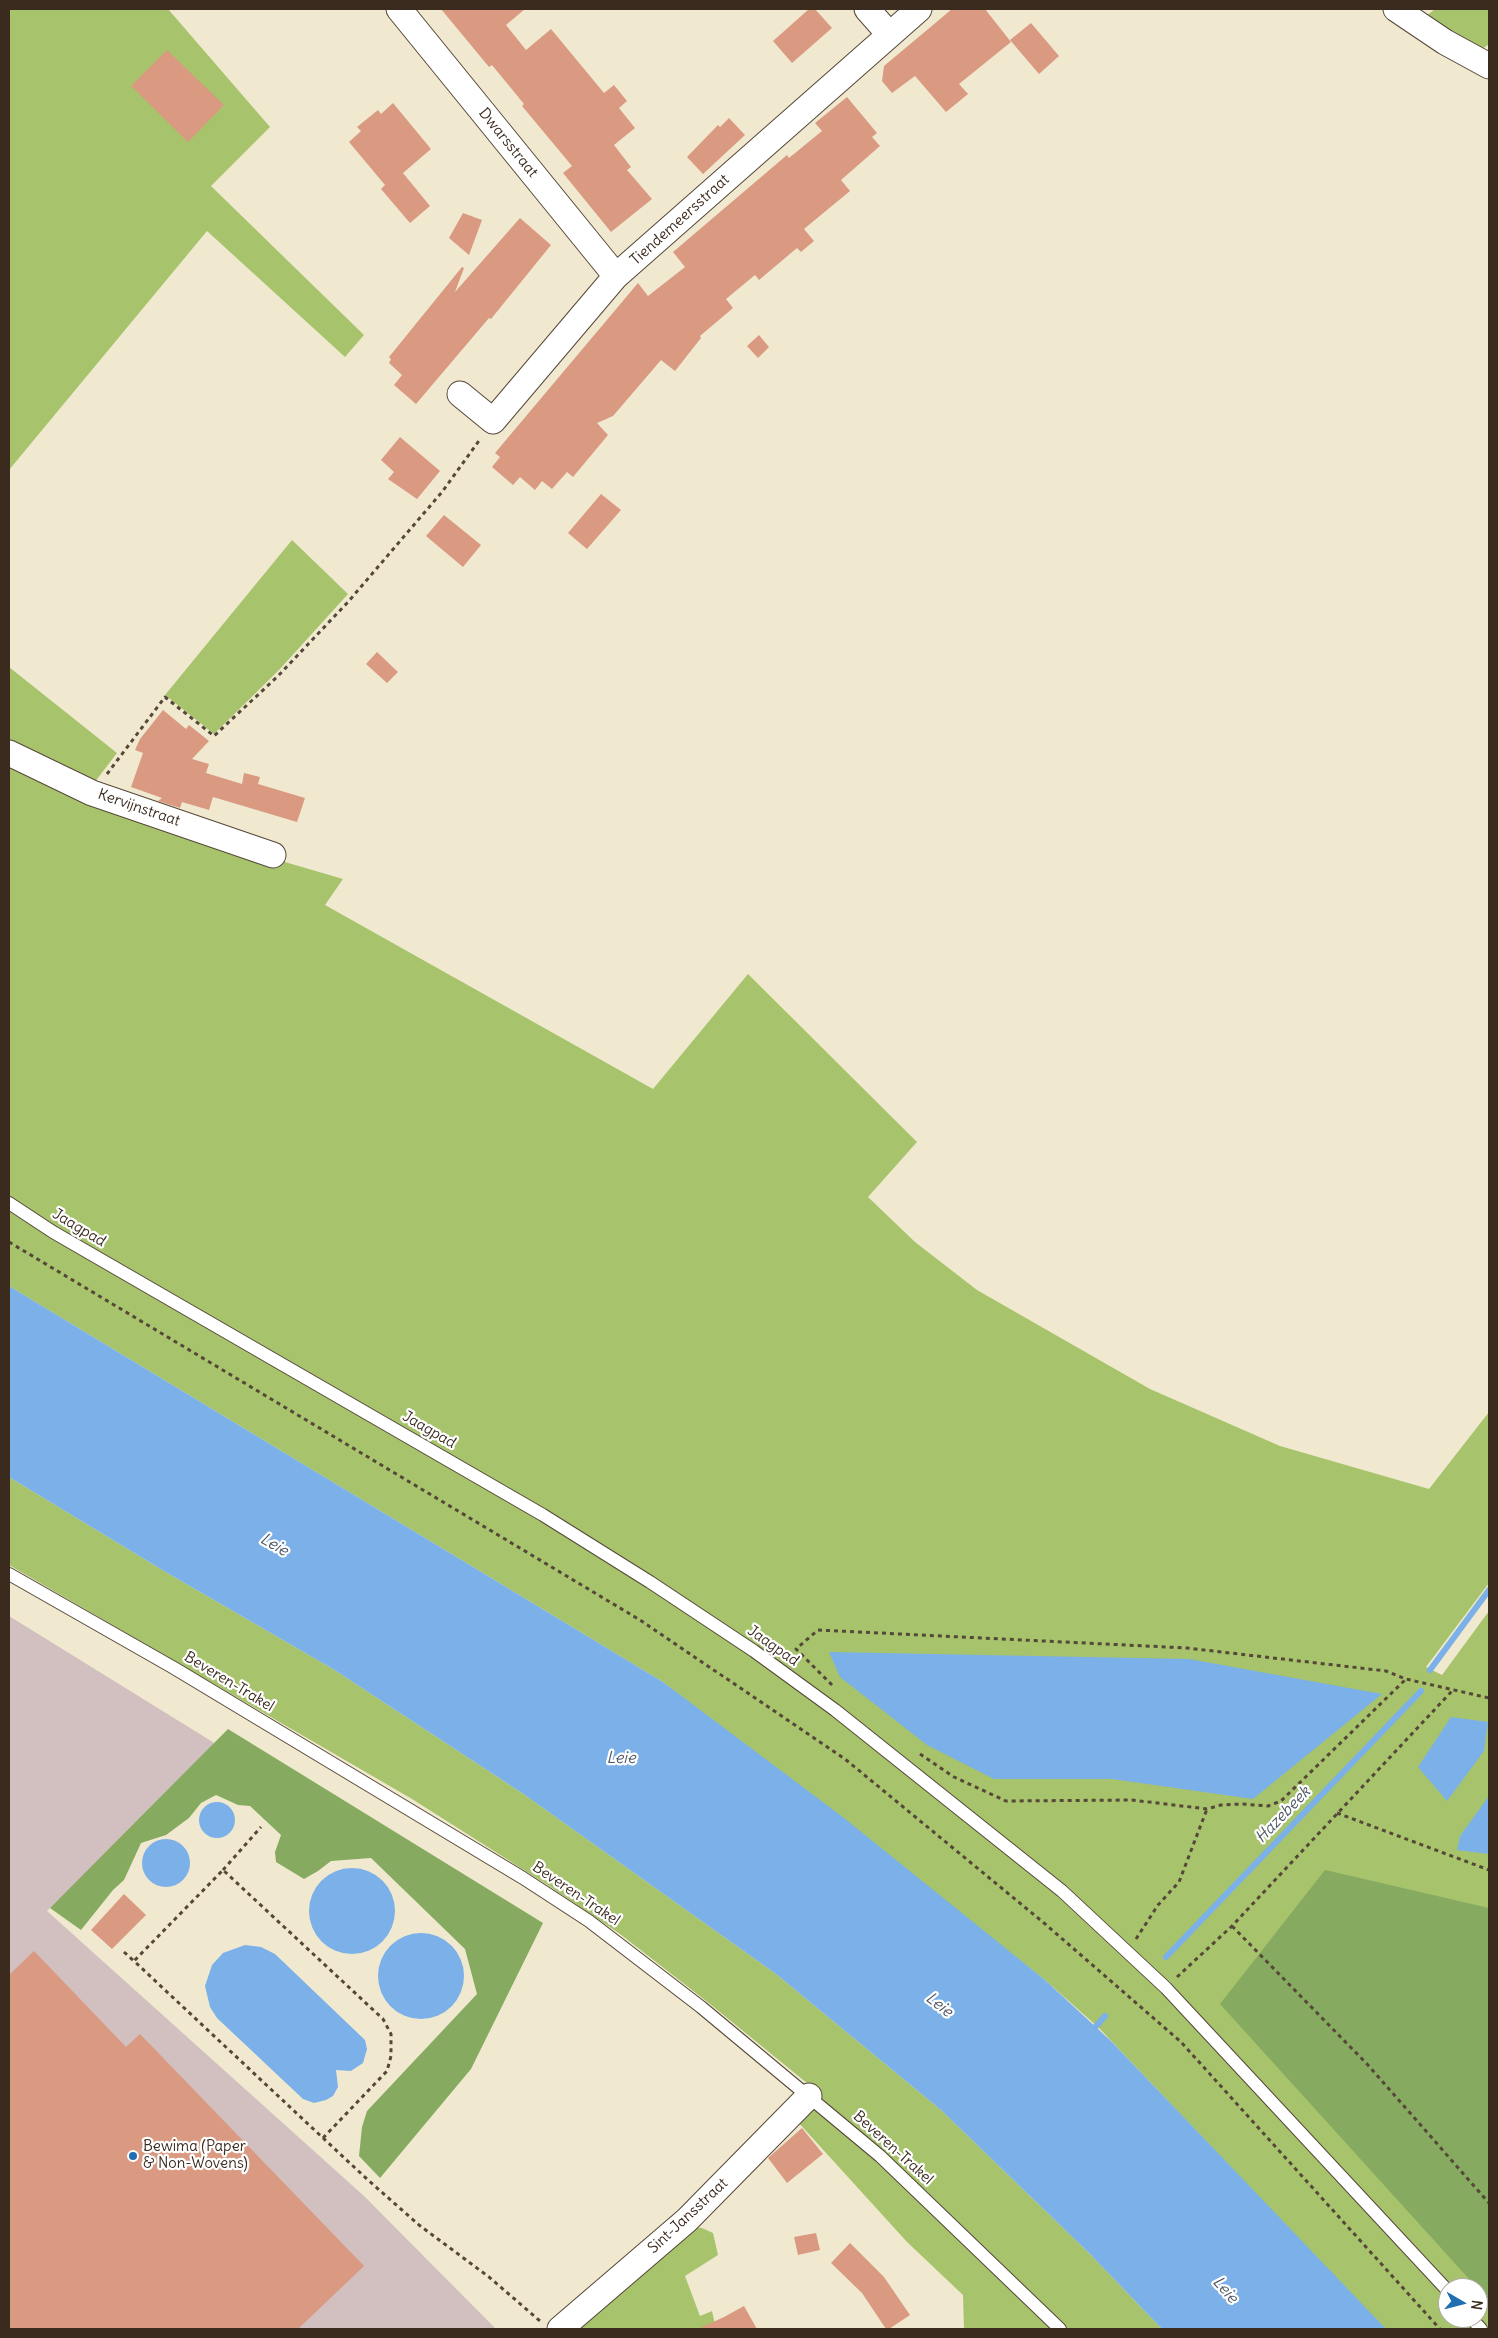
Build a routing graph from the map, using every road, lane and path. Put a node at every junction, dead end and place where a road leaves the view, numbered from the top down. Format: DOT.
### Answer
graph roads {
  1 [pos="399,9"];
  2 [pos="867,9"];
  3 [pos="919,9"];
  4 [pos="1396,9"];
  5 [pos="889,34"];
  6 [pos="1489,66"];
  7 [pos="616,276"];
  8 [pos="460,394"];
  9 [pos="493,421"];
  10 [pos="9,753"];
  11 [pos="92,793"];
  12 [pos="272,855"];
  13 [pos="9,1203"];
  14 [pos="9,1242"];
  15 [pos="9,1574"];
  16 [pos="1406,1679"];
  17 [pos="838,1691"];
  18 [pos="1452,1691"];
  19 [pos="1489,1698"];
  20 [pos="914,1750"];
  21 [pos="1207,1809"];
  22 [pos="1337,1813"];
  23 [pos="261,1826"];
  24 [pos="222,1870"];
  25 [pos="1489,1870"];
  26 [pos="1232,1926"];
  27 [pos="1126,1951"];
  28 [pos="124,1952"];
  29 [pos="134,1961"];
  30 [pos="1166,1988"];
  31 [pos="809,2096"];
  32 [pos="323,2138"];
  33 [pos="1489,2203"];
  34 [pos="1438,2280"];
  35 [pos="551,2326"];
  36 [pos="1060,2329"];
  37 [pos="1440,2329"];
  1 -- 7 [label="street, Dwarsstraat"];
  2 -- 5 [label="street"];
  3 -- 5 [label="street, Tiendemeersstraat"];
  4 -- 6 [label="street"];
  5 -- 7 [label="street, Tiendemeersstraat"];
  7 -- 9 [label="street, Tiendemeersstraat"];
  8 -- 9 [label="street"];
  9 -- 11 [label="path"];
  10 -- 11 [label="street, Kervijnstraat"];
  11 -- 12 [label="street, Kervijnstraat"];
  13 -- 27 [label="lane, Jaagpad"];
  14 -- 37 [label="path"];
  15 -- 31 [label="lane, Beveren-Trakel"];
  16 -- 17 [label="path"];
  16 -- 18 [label="path"];
  16 -- 21 [label="path"];
  18 -- 19 [label="path"];
  18 -- 22 [label="path"];
  20 -- 21 [label="path"];
  21 -- 27 [label="path"];
  22 -- 25 [label="path"];
  22 -- 26 [label="path"];
  23 -- 24 [label="path"];
  24 -- 29 [label="path"];
  24 -- 32 [label="path"];
  26 -- 30 [label="path"];
  26 -- 33 [label="path"];
  27 -- 30 [label="lane, Jaagpad"];
  28 -- 29 [label="path"];
  29 -- 32 [label="path"];
  30 -- 34 [label="lane, Jaagpad"];
  31 -- 35 [label="street, Sint-Jansstraat"];
  31 -- 36 [label="lane, Beveren-Trakel"];
  32 -- 35 [label="path"];
}
